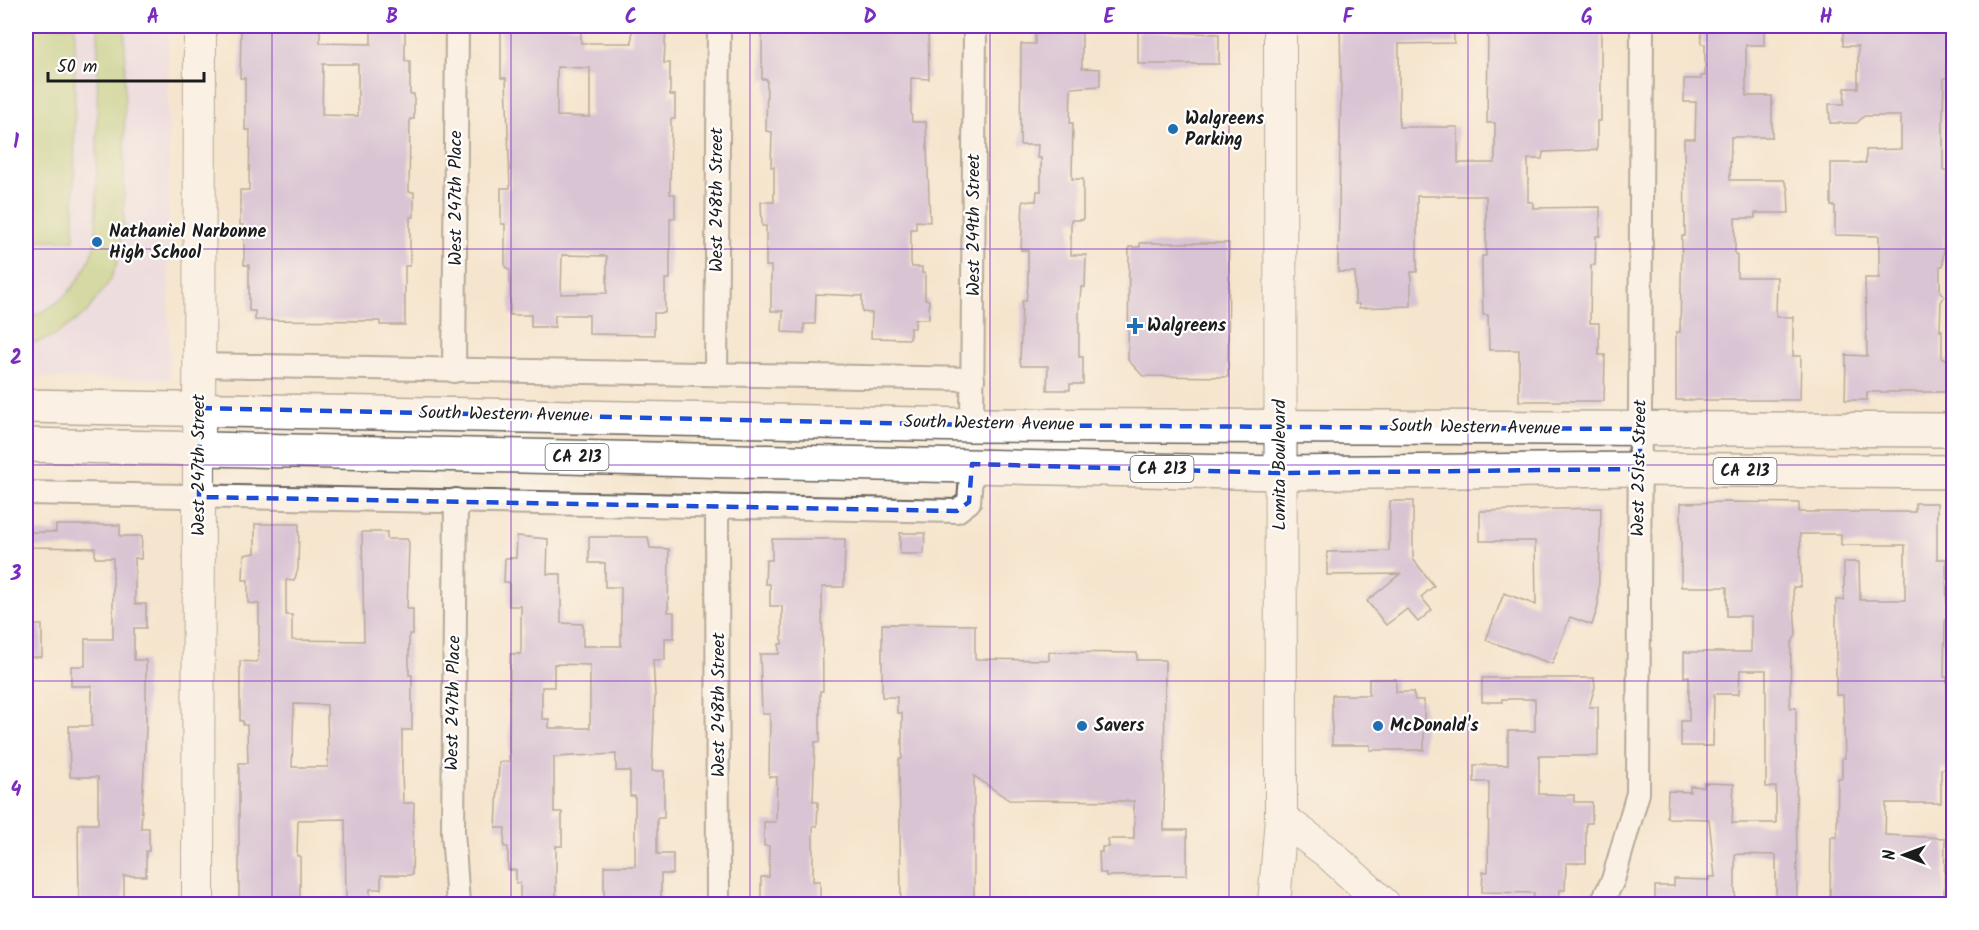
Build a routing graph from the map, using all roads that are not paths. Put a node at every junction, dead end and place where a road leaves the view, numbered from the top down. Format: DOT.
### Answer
graph roads {
  1 [pos="200,26"];
  2 [pos="457,26"];
  3 [pos="719,26"];
  4 [pos="975,26"];
  5 [pos="1280,26"];
  6 [pos="1642,26"];
  7 [pos="200,365"];
  8 [pos="454,371"];
  9 [pos="716,374"];
  10 [pos="973,378"];
  11 [pos="26,406"];
  12 [pos="200,408"];
  13 [pos="972,424"];
  14 [pos="1280,427"];
  15 [pos="1640,429"];
  16 [pos="1953,430"];
  17 [pos="26,445"];
  18 [pos="200,450"];
  19 [pos="972,464"];
  20 [pos="1640,469"];
  21 [pos="1280,472"];
  22 [pos="1953,472"];
  23 [pos="26,493"];
  24 [pos="199,497"];
  25 [pos="456,500"];
  26 [pos="717,506"];
  27 [pos="1281,818"];
  28 [pos="198,904"];
  29 [pos="458,904"];
  30 [pos="718,904"];
  31 [pos="1274,904"];
  32 [pos="1384,904"];
  33 [pos="1601,904"];
  1 -- 7 [label="street, West 247th Street"];
  2 -- 8 [label="street, West 247th Place"];
  3 -- 9 [label="street, West 248th Street"];
  4 -- 10 [label="street, West 249th Street"];
  5 -- 14 [label="street, Lomita Boulevard"];
  6 -- 15 [label="street, West 251st Street"];
  7 -- 8 [label="street"];
  7 -- 12 [label="street, West 247th Street"];
  8 -- 9 [label="street"];
  9 -- 10 [label="street"];
  10 -- 13 [label="street, West 249th Street"];
  11 -- 12 [label="main road, South Western Avenue / CA 213"];
  12 -- 13 [label="main road, South Western Avenue / CA 213"];
  12 -- 18 [label="street, West 247th Street"];
  13 -- 14 [label="main road, South Western Avenue / CA 213"];
  14 -- 15 [label="main road, South Western Avenue / CA 213"];
  14 -- 21 [label="street, Lomita Boulevard"];
  15 -- 16 [label="main road, South Western Avenue / CA 213"];
  15 -- 20 [label="street, West 251st Street"];
  17 -- 18 [label="main road, CA 213"];
  18 -- 19 [label="main road, CA 213"];
  18 -- 24 [label="street, West 247th Street"];
  19 -- 21 [label="main road, CA 213"];
  19 -- 26 [label="street"];
  20 -- 21 [label="main road, CA 213"];
  20 -- 22 [label="main road, CA 213"];
  20 -- 33 [label="street, West 251st Street"];
  21 -- 27 [label="street, Lomita Boulevard"];
  23 -- 24 [label="street"];
  24 -- 25 [label="street"];
  24 -- 28 [label="street, West 247th Street"];
  25 -- 26 [label="street"];
  25 -- 29 [label="street, West 247th Place"];
  26 -- 30 [label="street, West 248th Street"];
  27 -- 31 [label="street, Lomita Boulevard"];
  27 -- 32 [label="street"];
}
